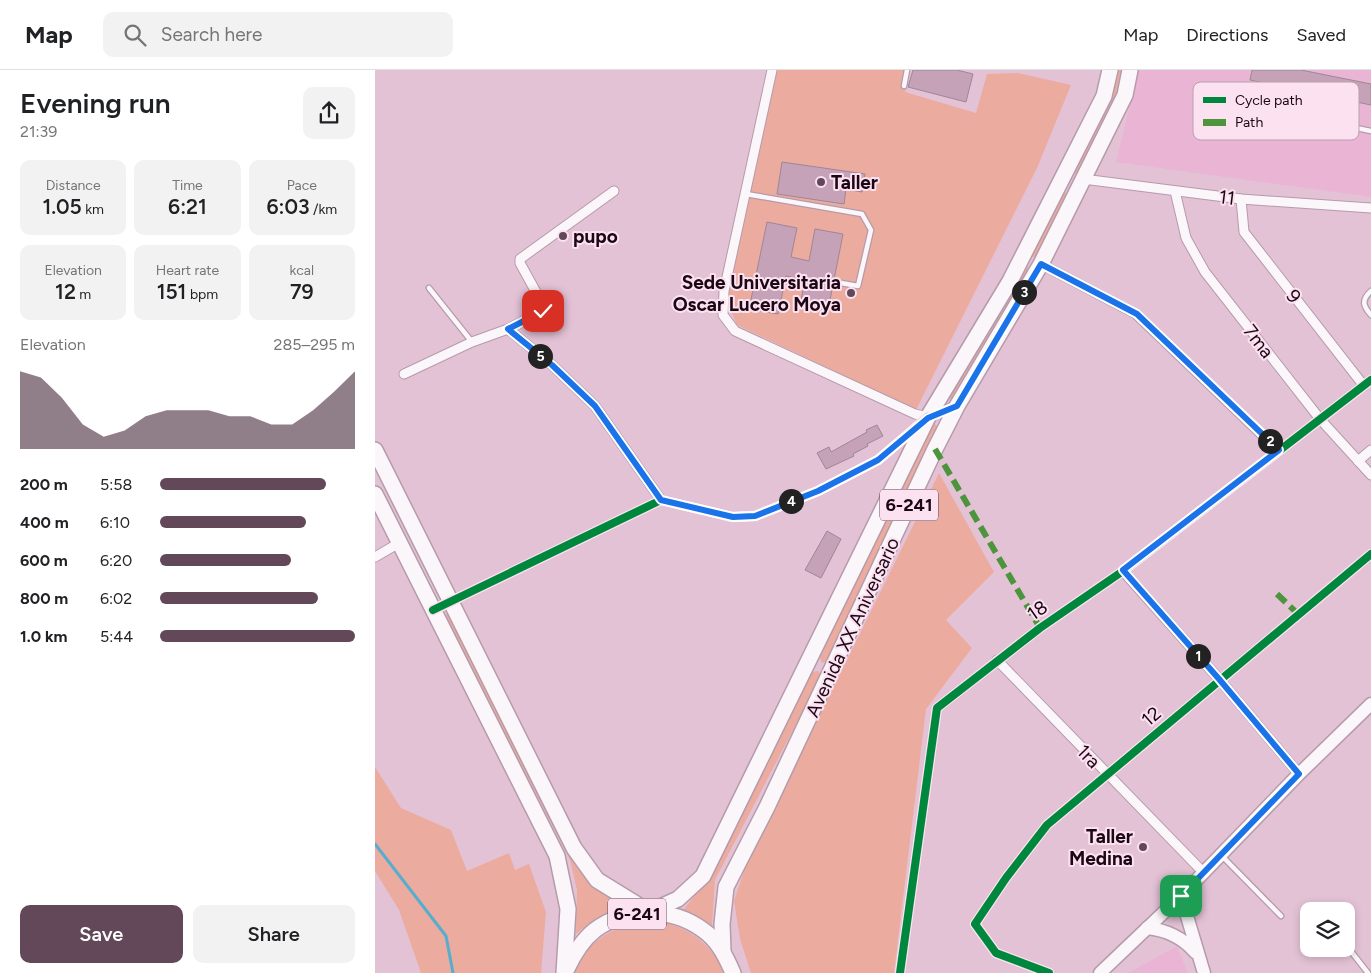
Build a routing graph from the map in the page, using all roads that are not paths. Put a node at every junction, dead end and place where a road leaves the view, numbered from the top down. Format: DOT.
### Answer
graph roads {
  1 [pos="772,70"];
  2 [pos="907,70"];
  3 [pos="1110,70"];
  4 [pos="1130,70"];
  5 [pos="904,86"];
  6 [pos="1083,179"];
  7 [pos="1175,191"];
  8 [pos="614,192"];
  9 [pos="745,194"];
  10 [pos="1241,199"];
  11 [pos="1371,208"];
  12 [pos="1041,264"];
  13 [pos="841,283"];
  14 [pos="429,288"];
  15 [pos="1371,291"];
  16 [pos="1371,316"];
  17 [pos="508,329"];
  18 [pos="472,342"];
  19 [pos="405,374"];
  20 [pos="1368,383"];
  21 [pos="957,406"];
  22 [pos="928,418"];
  23 [pos="1320,419"];
  24 [pos="375,450"];
  25 [pos="1279,450"];
  26 [pos="1371,450"];
  27 [pos="1358,461"];
  28 [pos="1371,475"];
  29 [pos="375,494"];
  30 [pos="661,500"];
  31 [pos="399,543"];
  32 [pos="1371,554"];
  33 [pos="375,557"];
  34 [pos="1123,570"];
  35 [pos="450,601"];
  36 [pos="433,610"];
  37 [pos="997,660"];
  38 [pos="1219,679"];
  39 [pos="1371,704"];
  40 [pos="1299,774"];
  41 [pos="1107,775"];
  42 [pos="1221,855"];
  43 [pos="1203,872"];
  44 [pos="1181,896"];
  45 [pos="649,912"];
  46 [pos="1281,916"];
  47 [pos="1147,928"];
  48 [pos="723,952"];
  49 [pos="1198,956"];
  50 [pos="1355,956"];
  51 [pos="1102,972"];
  52 [pos="564,973"];
  53 [pos="733,973"];
  54 [pos="900,973"];
  55 [pos="1049,973"];
  56 [pos="1204,973"];
  57 [pos="1369,973"];
  1 -- 9 [label="street"];
  2 -- 5 [label="lane"];
  3 -- 22 [label="main road, Avenida XX Aniversario / 6-241"];
  4 -- 6 [label="main road, Avenida XX Aniversario / 6-241"];
  6 -- 7 [label="street, 11"];
  6 -- 12 [label="main road, Avenida XX Aniversario / 6-241"];
  7 -- 10 [label="street, 11"];
  7 -- 23 [label="street, 7ma"];
  8 -- 17 [label="street"];
  9 -- 13 [label="lane"];
  9 -- 22 [label="street"];
  10 -- 11 [label="street, 11"];
  10 -- 20 [label="street, 9"];
  12 -- 21 [label="main road, Avenida XX Aniversario / 6-241"];
  12 -- 25 [label="street"];
  14 -- 18 [label="lane"];
  15 -- 16 [label="lane"];
  17 -- 18 [label="street"];
  17 -- 30 [label="street"];
  18 -- 19 [label="street"];
  20 -- 23 [label="street, 18"];
  21 -- 22 [label="street"];
  21 -- 48 [label="main road, Avenida XX Aniversario / 6-241"];
  22 -- 30 [label="street"];
  22 -- 45 [label="main road, Avenida XX Aniversario / 6-241"];
  23 -- 25 [label="street, 18"];
  23 -- 27 [label="street, 7ma"];
  24 -- 35 [label="main road"];
  25 -- 34 [label="street, 18"];
  26 -- 27 [label="street"];
  27 -- 28 [label="street, 7ma"];
  29 -- 31 [label="main road"];
  30 -- 35 [label="street"];
  31 -- 33 [label="street"];
  31 -- 36 [label="main road"];
  32 -- 38 [label="street, 12"];
  34 -- 37 [label="street, 18"];
  34 -- 38 [label="street"];
  35 -- 36 [label="street"];
  35 -- 45 [label="main road"];
  36 -- 52 [label="main road"];
  37 -- 41 [label="street, 1ra"];
  37 -- 54 [label="street, 18"];
  38 -- 40 [label="street"];
  38 -- 41 [label="street, 12"];
  39 -- 40 [label="main road"];
  40 -- 42 [label="main road"];
  41 -- 43 [label="street, 1ra"];
  41 -- 55 [label="street, 12"];
  42 -- 43 [label="main road"];
  42 -- 46 [label="lane"];
  43 -- 44 [label="main road"];
  44 -- 47 [label="main road"];
  44 -- 49 [label="main road"];
  45 -- 48 [label="main road, 6-241"];
  45 -- 52 [label="main road, 6-241"];
  47 -- 49 [label="main road"];
  47 -- 51 [label="main road"];
  48 -- 53 [label="main road, 6-241"];
  49 -- 56 [label="main road"];
  50 -- 57 [label="lane"];
}
